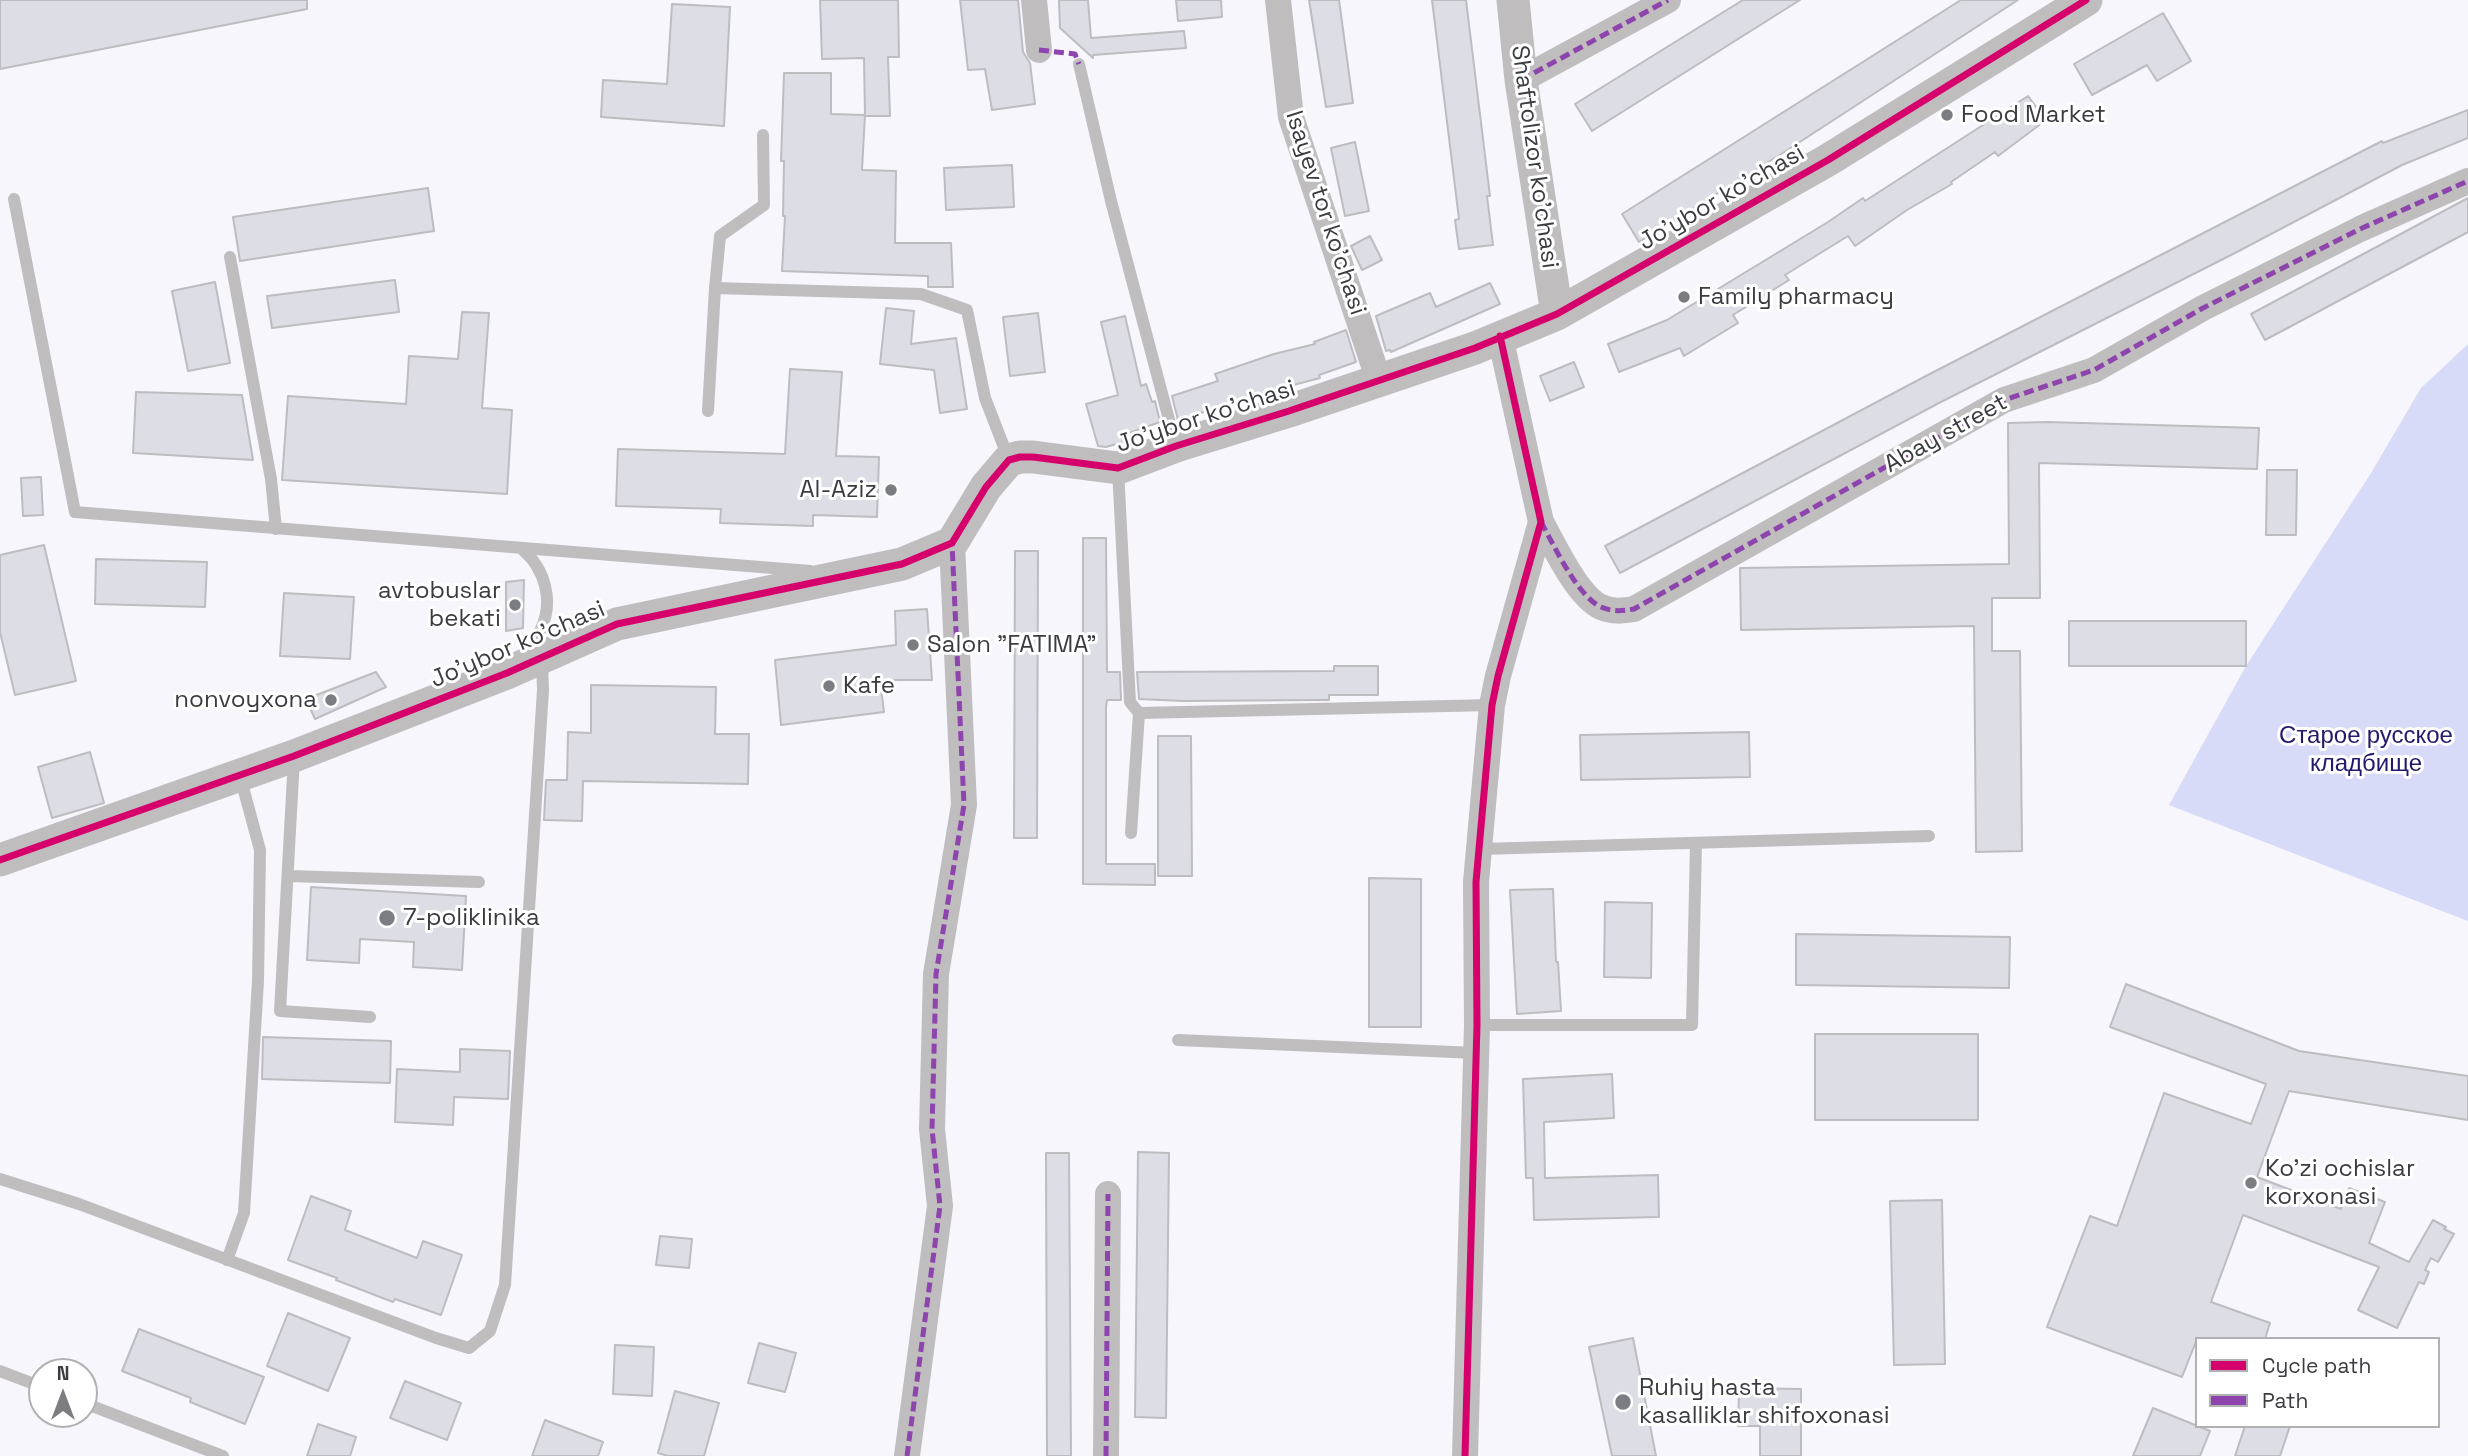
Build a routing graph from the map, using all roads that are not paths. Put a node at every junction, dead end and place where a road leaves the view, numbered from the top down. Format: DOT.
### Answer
graph roads {
  1 [pos="1034,0"];
  2 [pos="1278,0"];
  3 [pos="1513,0"];
  4 [pos="1668,0"];
  5 [pos="2086,0"];
  6 [pos="1039,50"];
  7 [pos="1079,64"];
  8 [pos="1521,80"];
  9 [pos="763,135"];
  10 [pos="2468,181"];
  11 [pos="14,199"];
  12 [pos="230,257"];
  13 [pos="715,288"];
  14 [pos="1557,314"];
  15 [pos="1500,336"];
  16 [pos="1380,381"];
  17 [pos="708,411"];
  18 [pos="1176,446"];
  19 [pos="1009,460"];
  20 [pos="1118,468"];
  21 [pos="1541,522"];
  22 [pos="276,528"];
  23 [pos="952,543"];
  24 [pos="522,549"];
  25 [pos="848,573"];
  26 [pos="542,657"];
  27 [pos="507,673"];
  28 [pos="1492,705"];
  29 [pos="1139,713"];
  30 [pos="294,756"];
  31 [pos="240,775"];
  32 [pos="1131,833"];
  33 [pos="1929,836"];
  34 [pos="1696,843"];
  35 [pos="1481,849"];
  36 [pos="0,859"];
  37 [pos="289,876"];
  38 [pos="479,882"];
  39 [pos="370,1017"];
  40 [pos="1477,1025"];
  41 [pos="1178,1040"];
  42 [pos="1476,1053"];
  43 [pos="0,1178"];
  44 [pos="1108,1194"];
  45 [pos="227,1260"];
  46 [pos="0,1371"];
  47 [pos="28,1382"];
  48 [pos="98,1408"];
  49 [pos="223,1456"];
  50 [pos="907,1456"];
  51 [pos="1106,1456"];
  52 [pos="1465,1456"];
  1 -- 6 [label="street"];
  2 -- 16 [label="street, Isayev tor ko'chasi"];
  3 -- 8 [label="street, Shaftolizor ko'chasi"];
  4 -- 8 [label="street"];
  5 -- 14 [label="street, Jo'ybor ko'chasi"];
  7 -- 18 [label="lane"];
  8 -- 14 [label="street, Shaftolizor ko'chasi"];
  9 -- 13 [label="lane"];
  10 -- 21 [label="street, Abay street"];
  11 -- 22 [label="lane"];
  12 -- 22 [label="lane"];
  13 -- 17 [label="lane"];
  13 -- 19 [label="lane"];
  14 -- 15 [label="street, Jo'ybor ko'chasi"];
  15 -- 16 [label="street, Jo'ybor ko'chasi"];
  15 -- 21 [label="street"];
  16 -- 18 [label="street, Jo'ybor ko'chasi"];
  18 -- 20 [label="street, Jo'ybor ko'chasi"];
  19 -- 20 [label="street, Jo'ybor ko'chasi"];
  19 -- 23 [label="street"];
  20 -- 29 [label="lane"];
  21 -- 28 [label="street"];
  22 -- 24 [label="lane"];
  23 -- 25 [label="street, Jo'ybor ko'chasi"];
  23 -- 50 [label="street"];
  24 -- 25 [label="lane"];
  24 -- 27 [label="lane"];
  25 -- 26 [label="street, Jo'ybor ko'chasi"];
  26 -- 27 [label="street, Jo'ybor ko'chasi"];
  26 -- 45 [label="lane"];
  27 -- 30 [label="street, Jo'ybor ko'chasi"];
  28 -- 29 [label="lane"];
  28 -- 35 [label="street"];
  29 -- 32 [label="lane"];
  30 -- 31 [label="street, Jo'ybor ko'chasi"];
  30 -- 37 [label="lane"];
  31 -- 36 [label="street, Jo'ybor ko'chasi"];
  31 -- 45 [label="lane"];
  33 -- 34 [label="lane"];
  34 -- 35 [label="lane"];
  34 -- 40 [label="lane"];
  35 -- 40 [label="street"];
  37 -- 38 [label="lane"];
  37 -- 39 [label="lane"];
  40 -- 42 [label="street"];
  41 -- 42 [label="lane"];
  42 -- 52 [label="street"];
  43 -- 45 [label="lane"];
  44 -- 51 [label="street"];
  46 -- 47 [label="lane"];
  48 -- 49 [label="lane"];
}
